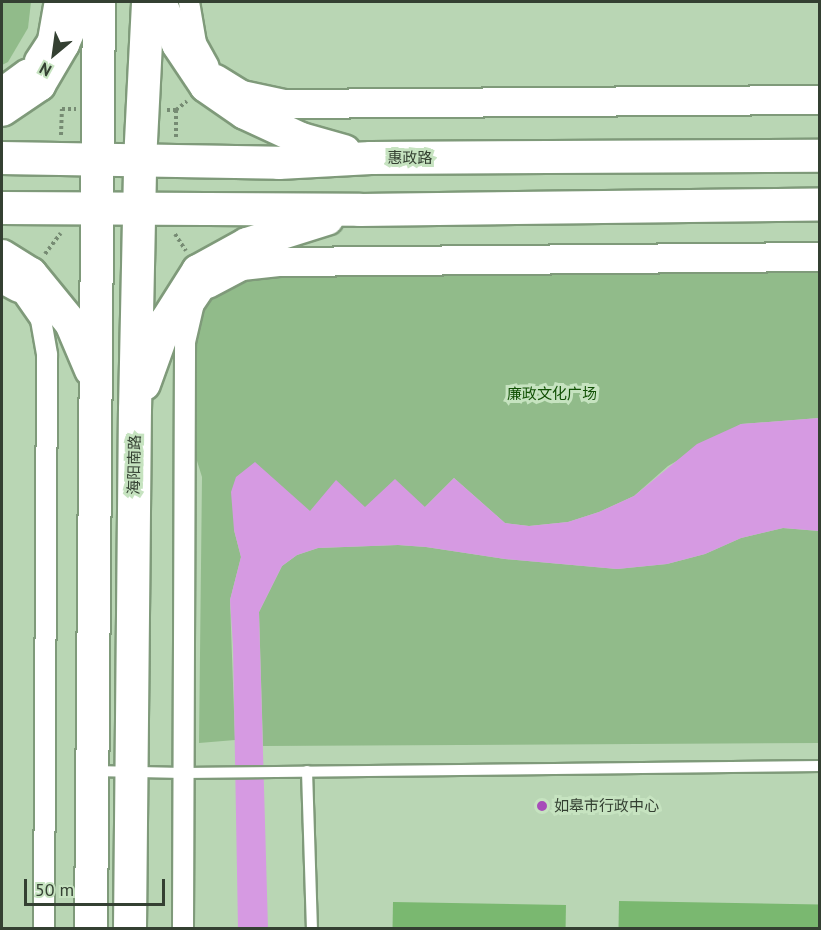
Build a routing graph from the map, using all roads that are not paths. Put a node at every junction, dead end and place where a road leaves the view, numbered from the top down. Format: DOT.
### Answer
graph roads {
  1 [pos="55,2"];
  2 [pos="81,2"];
  3 [pos="99,2"];
  4 [pos="148,2"];
  5 [pos="160,2"];
  6 [pos="189,2"];
  7 [pos="28,73"];
  8 [pos="216,79"];
  9 [pos="2,92"];
  10 [pos="819,100"];
  11 [pos="2,110"];
  12 [pos="819,156"];
  13 [pos="2,158"];
  14 [pos="371,158"];
  15 [pos="98,160"];
  16 [pos="140,161"];
  17 [pos="279,163"];
  18 [pos="819,204"];
  19 [pos="97,207"];
  20 [pos="2,208"];
  21 [pos="140,209"];
  22 [pos="278,209"];
  23 [pos="360,210"];
  24 [pos="2,256"];
  25 [pos="819,257"];
  26 [pos="10,284"];
  27 [pos="208,284"];
  28 [pos="96,344"];
  29 [pos="136,344"];
  30 [pos="96,381"];
  31 [pos="135,410"];
  32 [pos="819,766"];
  33 [pos="93,771"];
  34 [pos="307,771"];
  35 [pos="130,772"];
  36 [pos="183,773"];
  37 [pos="44,928"];
  38 [pos="91,928"];
  39 [pos="130,928"];
  40 [pos="183,928"];
  41 [pos="312,928"];
  1 -- 7 [label="street"];
  2 -- 11 [label="main road"];
  3 -- 15 [label="main road"];
  4 -- 16 [label="main road, 海阳南路"];
  5 -- 14 [label="main road"];
  6 -- 8 [label="street"];
  7 -- 9 [label="main road"];
  8 -- 10 [label="main road"];
  12 -- 14 [label="main road, 惠政路"];
  13 -- 15 [label="main road, 惠政路"];
  14 -- 17 [label="main road, 惠政路"];
  15 -- 16 [label="main road, 惠政路"];
  15 -- 19 [label="main road"];
  16 -- 17 [label="main road, 惠政路"];
  16 -- 21 [label="main road, 海阳南路"];
  17 -- 22 [label="main road"];
  18 -- 23 [label="main road"];
  19 -- 20 [label="main road"];
  19 -- 21 [label="main road"];
  19 -- 28 [label="main road"];
  21 -- 22 [label="main road"];
  21 -- 29 [label="main road, 海阳南路"];
  22 -- 23 [label="main road"];
  23 -- 31 [label="main road"];
  24 -- 30 [label="main road"];
  25 -- 27 [label="main road"];
  26 -- 37 [label="street"];
  27 -- 36 [label="street"];
  28 -- 29 [label="main road"];
  28 -- 30 [label="main road"];
  29 -- 31 [label="main road, 海阳南路"];
  30 -- 33 [label="main road"];
  31 -- 35 [label="main road, 海阳南路"];
  32 -- 34 [label="lane"];
  33 -- 35 [label="lane"];
  33 -- 38 [label="main road"];
  34 -- 36 [label="lane"];
  34 -- 41 [label="lane"];
  35 -- 36 [label="lane"];
  35 -- 39 [label="main road, 海阳南路"];
  36 -- 40 [label="street"];
}
